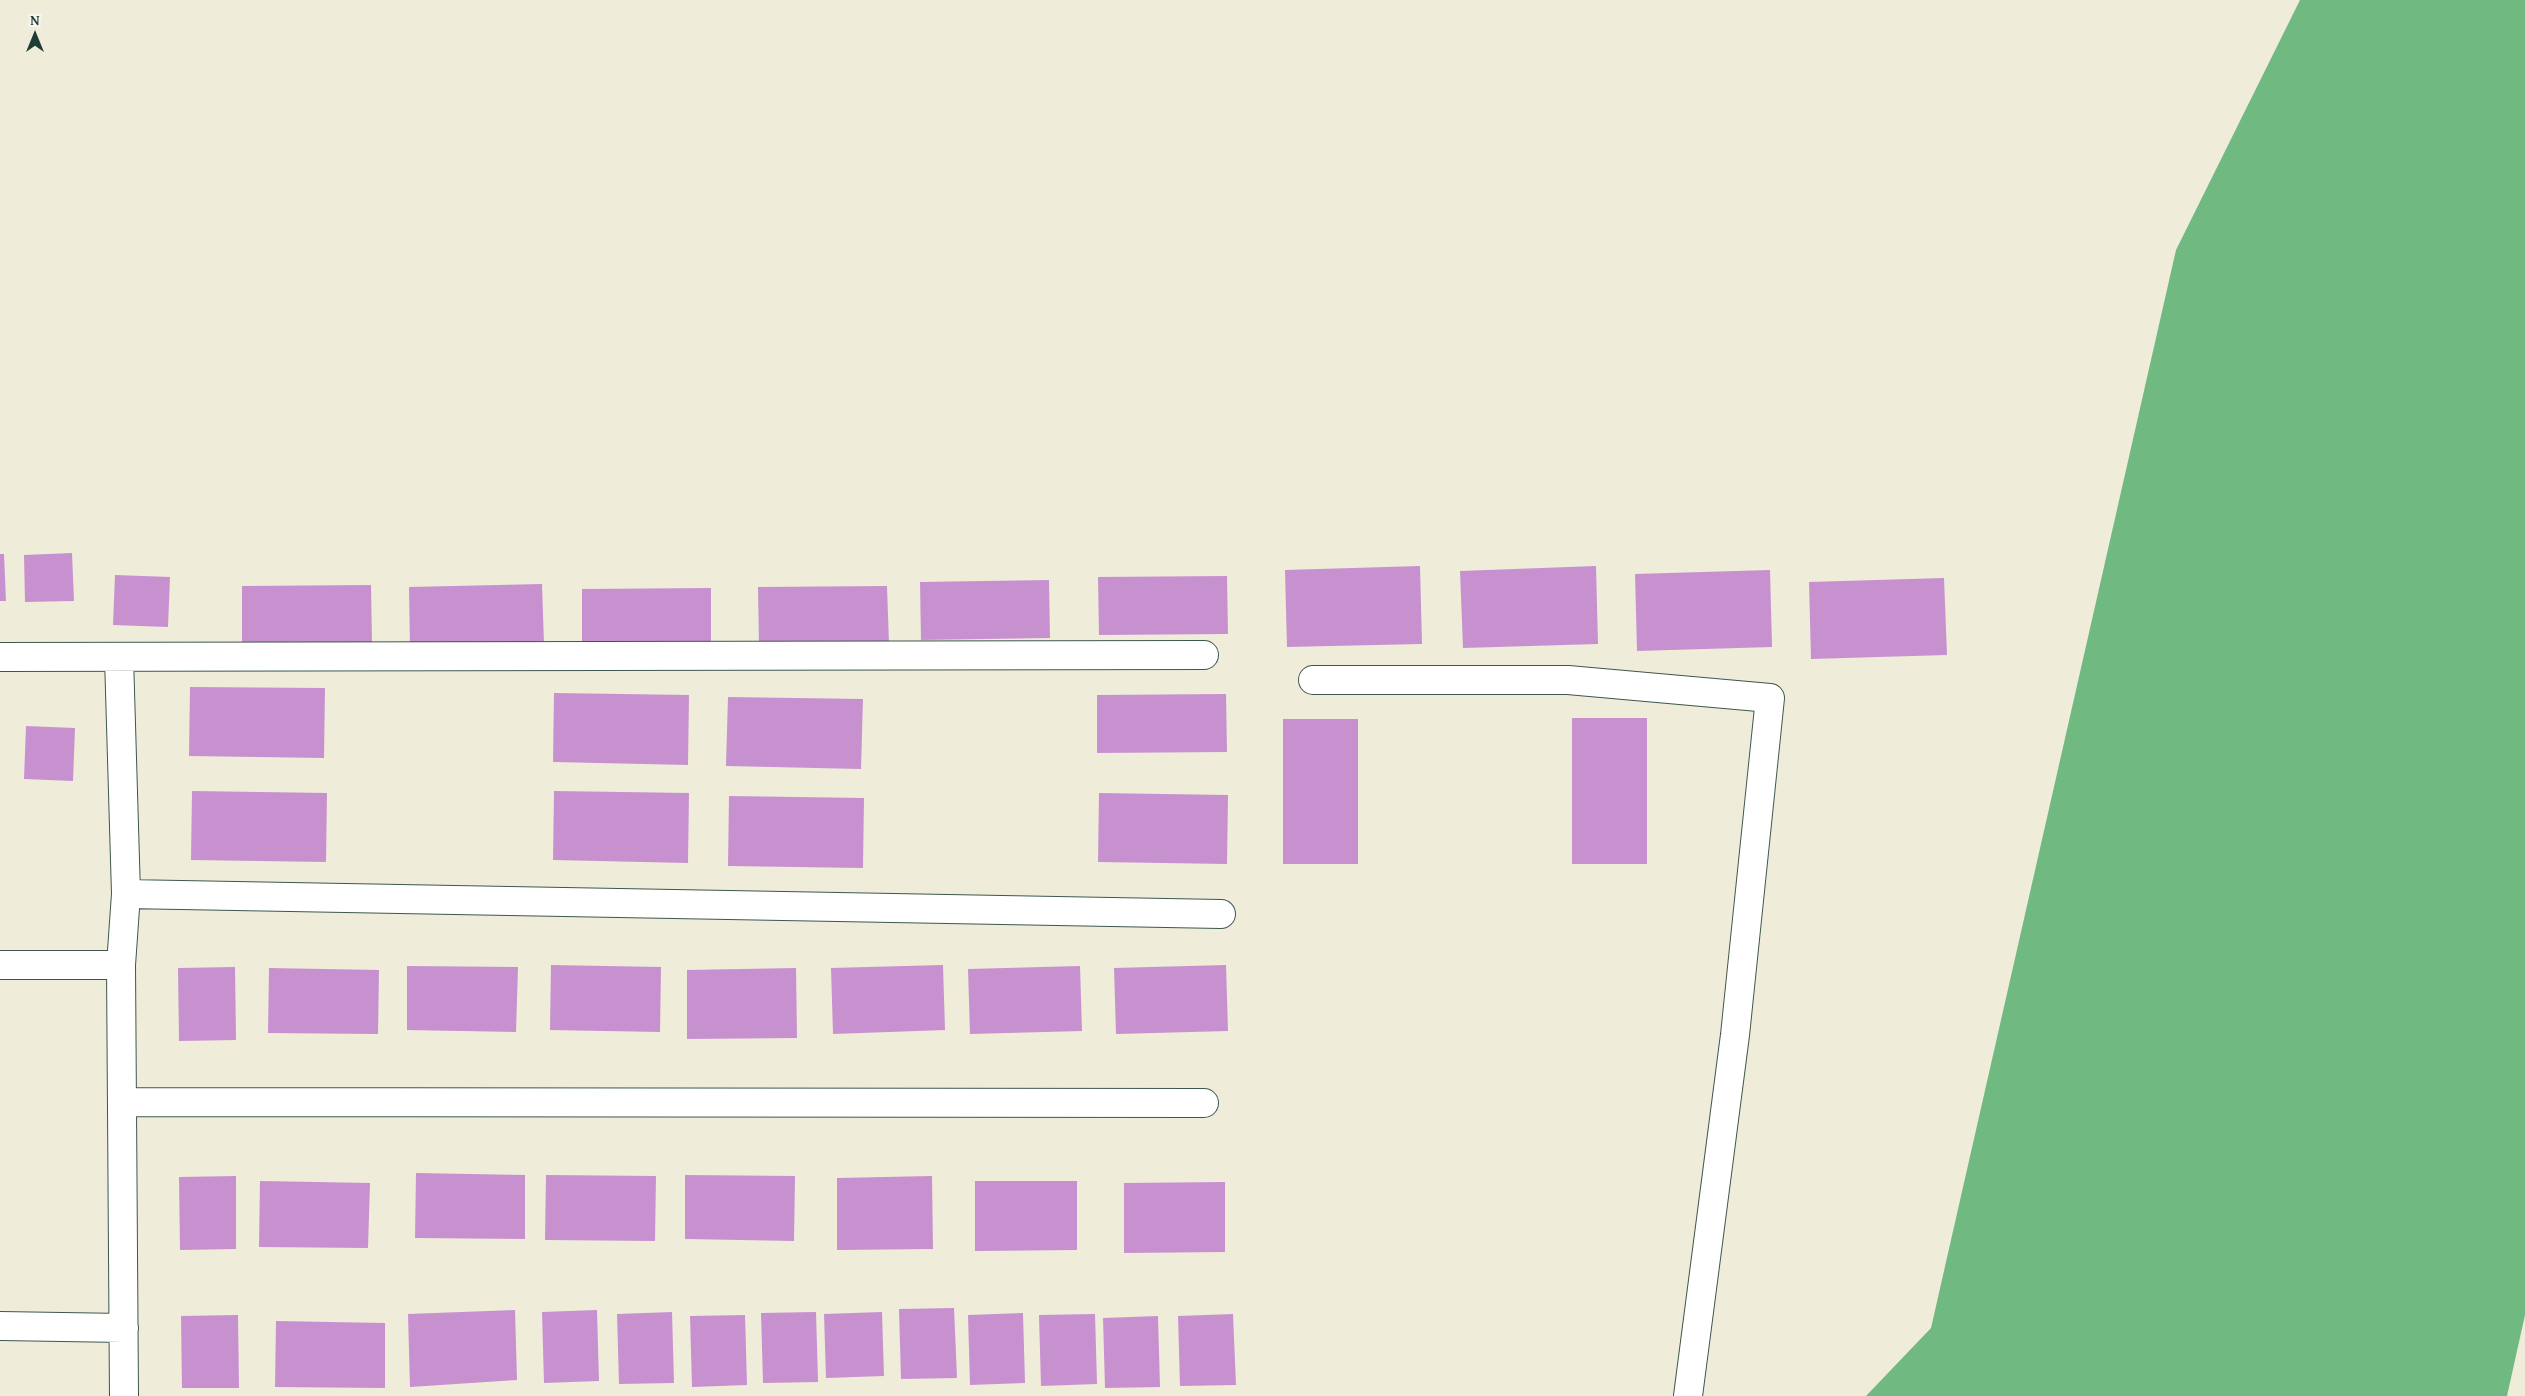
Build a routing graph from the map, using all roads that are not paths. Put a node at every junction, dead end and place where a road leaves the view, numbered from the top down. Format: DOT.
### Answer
graph roads {
  1 [pos="1204,655"];
  2 [pos="0,657"];
  3 [pos="119,657"];
  4 [pos="1313,680"];
  5 [pos="126,894"];
  6 [pos="1221,914"];
  7 [pos="0,965"];
  8 [pos="121,965"];
  9 [pos="122,1102"];
  10 [pos="1204,1103"];
  11 [pos="0,1326"];
  12 [pos="124,1328"];
  13 [pos="124,1396"];
  14 [pos="1688,1396"];
  1 -- 3 [label="street"];
  2 -- 3 [label="street"];
  3 -- 5 [label="street"];
  4 -- 14 [label="street"];
  5 -- 6 [label="street"];
  5 -- 8 [label="street"];
  7 -- 8 [label="street"];
  8 -- 9 [label="street"];
  9 -- 10 [label="street"];
  9 -- 12 [label="street"];
  11 -- 12 [label="street"];
  12 -- 13 [label="street"];
}
